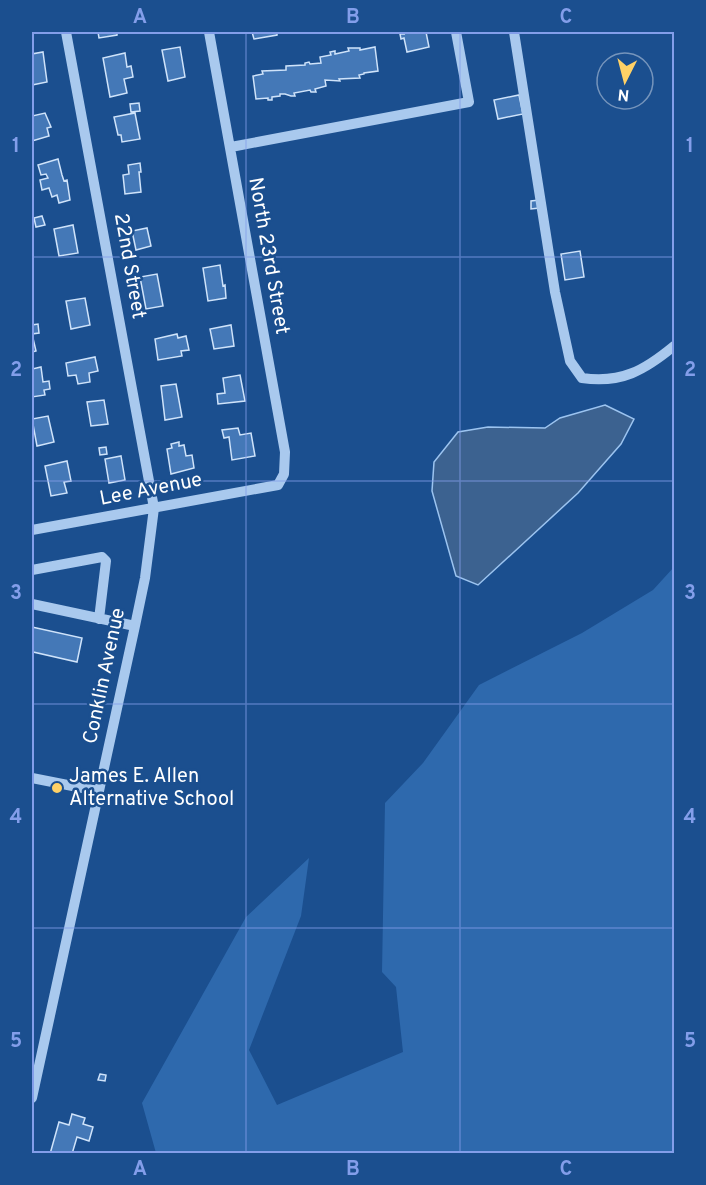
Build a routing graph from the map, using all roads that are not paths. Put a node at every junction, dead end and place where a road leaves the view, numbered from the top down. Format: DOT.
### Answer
graph roads {
  1 [pos="66,32"];
  2 [pos="209,32"];
  3 [pos="456,32"];
  4 [pos="514,32"];
  5 [pos="231,147"];
  6 [pos="675,346"];
  7 [pos="278,485"];
  8 [pos="154,508"];
  9 [pos="32,530"];
  10 [pos="32,570"];
  11 [pos="32,604"];
  12 [pos="99,619"];
  13 [pos="135,626"];
  14 [pos="32,778"];
  15 [pos="98,791"];
  16 [pos="32,1098"];
  1 -- 8 [label="street, 22nd Street"];
  2 -- 5 [label="street, North 23rd Street"];
  3 -- 5 [label="street"];
  4 -- 6 [label="street"];
  5 -- 7 [label="street, North 23rd Street"];
  7 -- 8 [label="street, Lee Avenue"];
  8 -- 9 [label="street, Lee Avenue"];
  8 -- 13 [label="street, Conklin Avenue"];
  10 -- 12 [label="street"];
  11 -- 12 [label="street"];
  12 -- 13 [label="street"];
  13 -- 15 [label="street, Conklin Avenue"];
  14 -- 15 [label="street"];
  15 -- 16 [label="street, Conklin Avenue"];
}
